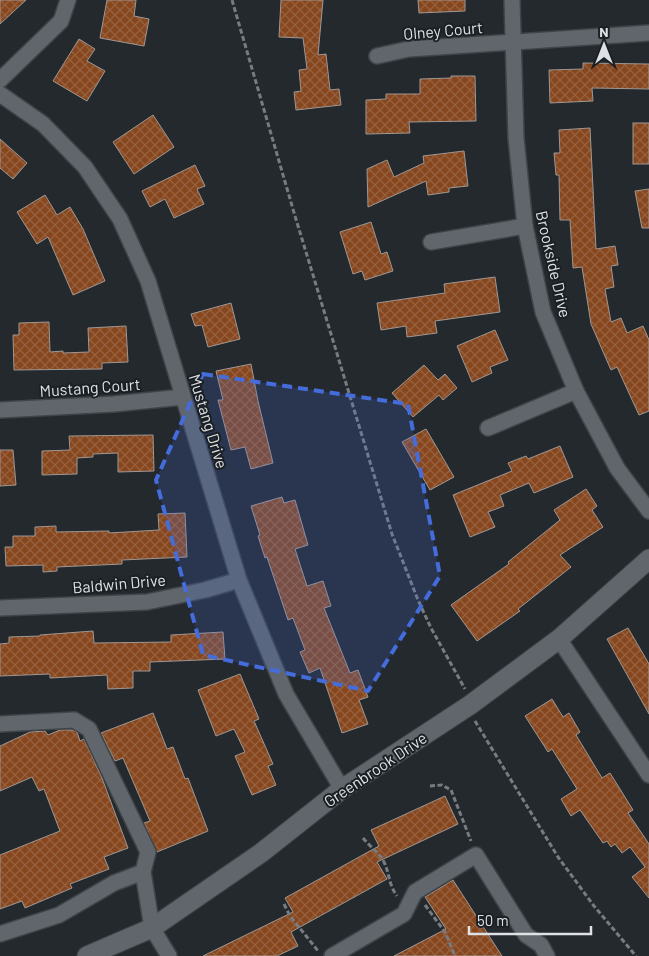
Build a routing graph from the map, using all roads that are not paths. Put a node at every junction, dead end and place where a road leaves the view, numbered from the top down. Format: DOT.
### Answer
graph roads {
  1 [pos="68,0"];
  2 [pos="512,0"];
  3 [pos="649,33"];
  4 [pos="513,42"];
  5 [pos="378,56"];
  6 [pos="0,80"];
  7 [pos="0,94"];
  8 [pos="525,226"];
  9 [pos="431,242"];
  10 [pos="576,391"];
  11 [pos="183,397"];
  12 [pos="0,410"];
  13 [pos="488,428"];
  14 [pos="649,511"];
  15 [pos="649,559"];
  16 [pos="239,580"];
  17 [pos="0,608"];
  18 [pos="559,639"];
  19 [pos="0,724"];
  20 [pos="649,775"];
  21 [pos="342,789"];
  22 [pos="143,872"];
  23 [pos="152,928"];
  24 [pos="0,934"];
  25 [pos="87,956"];
  26 [pos="169,956"];
  27 [pos="332,956"];
  28 [pos="547,956"];
  1 -- 6 [label="street"];
  2 -- 4 [label="street, Brookside Drive"];
  3 -- 4 [label="street, Olney Court"];
  4 -- 5 [label="street, Olney Court"];
  4 -- 8 [label="street, Brookside Drive"];
  7 -- 11 [label="street, Mustang Drive"];
  8 -- 9 [label="street"];
  8 -- 10 [label="street, Brookside Drive"];
  10 -- 13 [label="street"];
  10 -- 14 [label="street, Brookside Drive"];
  11 -- 12 [label="street, Mustang Court"];
  11 -- 16 [label="street, Mustang Drive"];
  15 -- 18 [label="street, Greenbrook Drive"];
  16 -- 17 [label="street, Baldwin Drive"];
  16 -- 21 [label="street, Mustang Drive"];
  18 -- 20 [label="street"];
  18 -- 21 [label="street, Greenbrook Drive"];
  19 -- 22 [label="street"];
  21 -- 23 [label="street, Greenbrook Drive"];
  22 -- 23 [label="street"];
  22 -- 24 [label="street"];
  23 -- 25 [label="street, Greenbrook Drive"];
  23 -- 26 [label="street"];
  27 -- 28 [label="street"];
}
